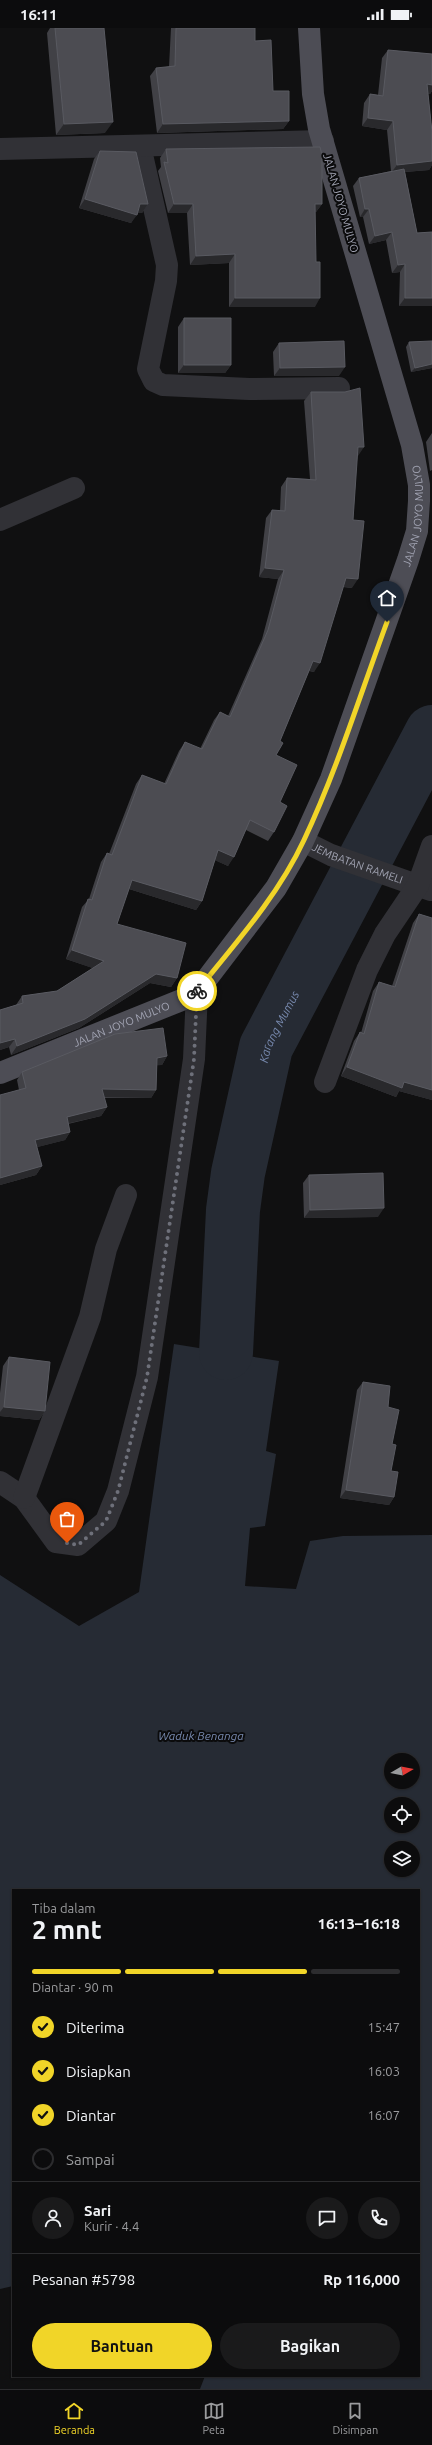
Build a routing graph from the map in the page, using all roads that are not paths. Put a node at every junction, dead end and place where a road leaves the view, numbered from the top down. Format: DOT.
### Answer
graph roads {
  1 [pos="309,28"];
  2 [pos="323,141"];
  3 [pos="140,146"];
  4 [pos="0,149"];
  5 [pos="339,388"];
  6 [pos="74,488"];
  7 [pos="0,520"];
  8 [pos="304,842"];
  9 [pos="432,846"];
  10 [pos="421,886"];
  11 [pos="196,992"];
  12 [pos="0,1073"];
  13 [pos="325,1082"];
  14 [pos="126,1195"];
  15 [pos="0,1482"];
  16 [pos="24,1498"];
  1 -- 2 [label="main road, JALAN JOYO MULYO"];
  2 -- 3 [label="street"];
  2 -- 8 [label="main road, JALAN JOYO MULYO"];
  3 -- 4 [label="street"];
  3 -- 5 [label="street"];
  6 -- 7 [label="street"];
  8 -- 10 [label="street, JEMBATAN RAMELI"];
  8 -- 11 [label="main road, JALAN JOYO MULYO"];
  9 -- 10 [label="street"];
  10 -- 13 [label="street"];
  11 -- 12 [label="main road, JALAN JOYO MULYO"];
  11 -- 16 [label="street"];
  14 -- 16 [label="street"];
  15 -- 16 [label="street"];
}
